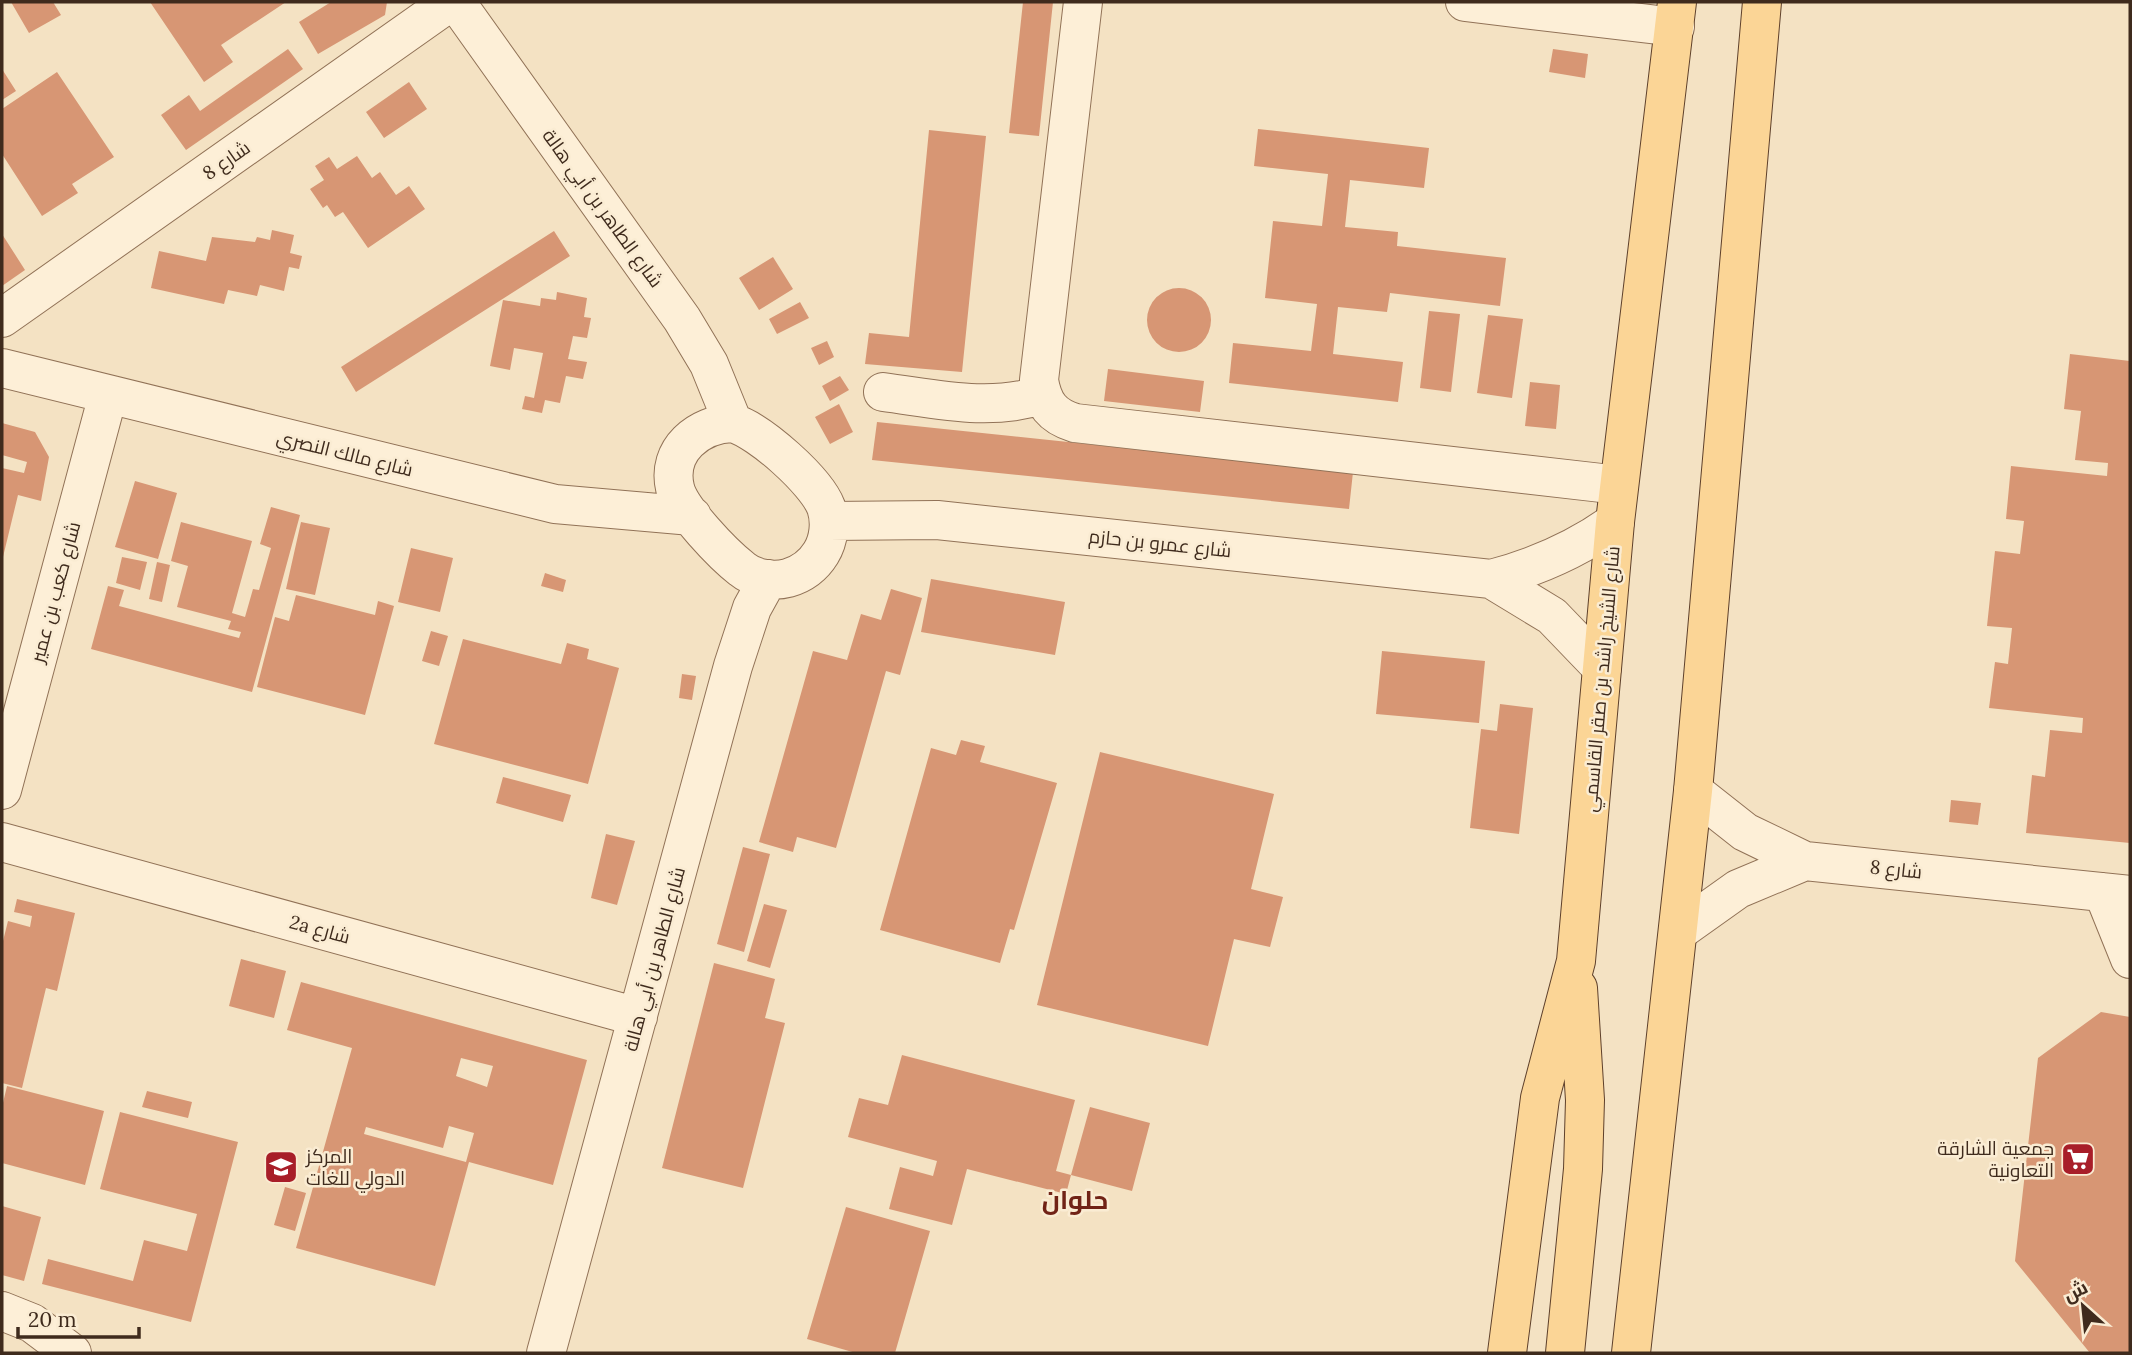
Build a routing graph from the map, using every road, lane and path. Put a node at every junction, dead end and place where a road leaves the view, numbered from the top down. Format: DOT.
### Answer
graph roads {
  1 [pos="450,2"];
  2 [pos="456,2"];
  3 [pos="1083,2"];
  4 [pos="1465,2"];
  5 [pos="1762,2"];
  6 [pos="1676,14"];
  7 [pos="2,318"];
  8 [pos="2,368"];
  9 [pos="883,392"];
  10 [pos="108,395"];
  11 [pos="1041,395"];
  12 [pos="733,424"];
  13 [pos="1619,485"];
  14 [pos="692,516"];
  15 [pos="829,521"];
  16 [pos="1615,522"];
  17 [pos="768,579"];
  18 [pos="1491,579"];
  19 [pos="1602,668"];
  20 [pos="2,790"];
  21 [pos="1693,791"];
  22 [pos="2,842"];
  23 [pos="1805,861"];
  24 [pos="2117,893"];
  25 [pos="1679,931"];
  26 [pos="2130,959"];
  27 [pos="1576,961"];
  28 [pos="638,1017"];
  29 [pos="2,1311"];
  30 [pos="549,1349"];
  31 [pos="72,1353"];
  32 [pos="1507,1353"];
  33 [pos="1565,1353"];
  34 [pos="1631,1353"];
  1 -- 7 [label="street, شارع 8"];
  2 -- 12 [label="street, شارع الطاهر بن أبي هالة"];
  3 -- 11 [label="street"];
  4 -- 6 [label="street"];
  5 -- 21 [label="main road"];
  6 -- 13 [label="main road, شارع الشيخ راشد بن صقر القاسمي"];
  8 -- 10 [label="street, شارع مالك النصري"];
  9 -- 11 [label="street"];
  10 -- 14 [label="street, شارع مالك النصري"];
  10 -- 20 [label="street, شارع كعب بن عمير"];
  11 -- 13 [label="street"];
  12 -- 14 [label="street"];
  12 -- 15 [label="street"];
  13 -- 16 [label="main road, شارع الشيخ راشد بن صقر القاسمي"];
  14 -- 17 [label="street"];
  15 -- 17 [label="street"];
  15 -- 18 [label="street, شارع عمرو بن حازم"];
  16 -- 18 [label="street, شارع عمرو بن حازم"];
  16 -- 19 [label="main road, شارع الشيخ راشد بن صقر القاسمي"];
  17 -- 28 [label="street, شارع الطاهر بن أبي هالة"];
  18 -- 19 [label="street, شارع عمرو بن حازم"];
  19 -- 27 [label="main road, شارع الشيخ راشد بن صقر القاسمي"];
  21 -- 23 [label="street"];
  21 -- 25 [label="main road"];
  22 -- 28 [label="street, 2a شارع"];
  23 -- 24 [label="street, شارع 8"];
  23 -- 25 [label="street, شارع 8"];
  24 -- 26 [label="street"];
  25 -- 34 [label="main road"];
  27 -- 32 [label="main road, شارع الشيخ راشد بن صقر القاسمي"];
  27 -- 33 [label="main road"];
  28 -- 30 [label="street, شارع الطاهر بن أبي هالة"];
  29 -- 31 [label="street"];
}
